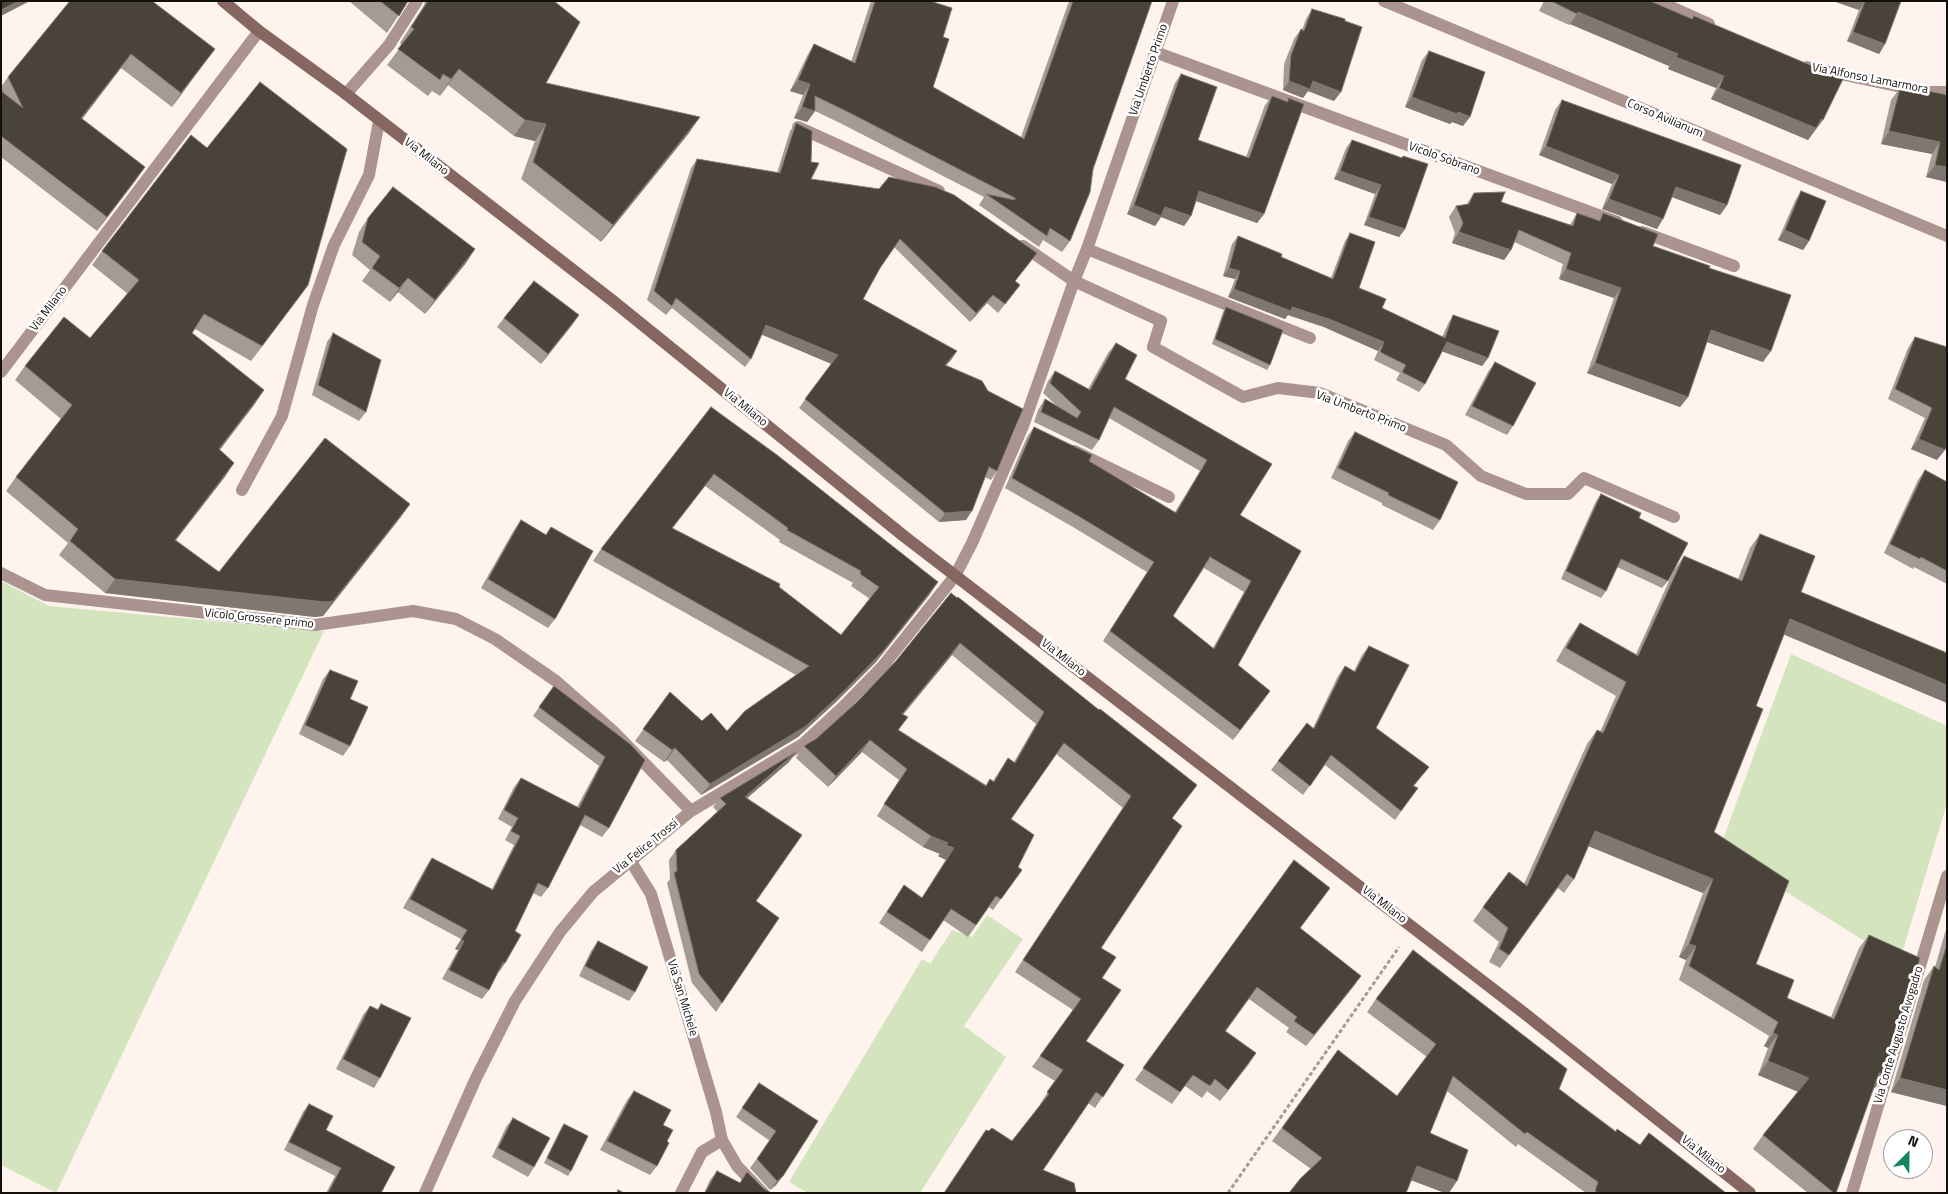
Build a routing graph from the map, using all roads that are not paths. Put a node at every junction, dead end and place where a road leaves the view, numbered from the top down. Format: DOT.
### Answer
graph roads {
  1 [pos="223,1"];
  2 [pos="418,1"];
  3 [pos="1173,1"];
  4 [pos="1384,1"];
  5 [pos="1658,1"];
  6 [pos="1721,29"];
  7 [pos="259,31"];
  8 [pos="1155,52"];
  9 [pos="1800,64"];
  10 [pos="1947,92"];
  11 [pos="346,94"];
  12 [pos="379,121"];
  13 [pos="796,126"];
  14 [pos="952,198"];
  15 [pos="1009,236"];
  16 [pos="1947,236"];
  17 [pos="1088,249"];
  18 [pos="1734,266"];
  19 [pos="1074,281"];
  20 [pos="1310,338"];
  21 [pos="1,372"];
  22 [pos="1066,447"];
  23 [pos="242,490"];
  24 [pos="1170,497"];
  25 [pos="1674,517"];
  26 [pos="1,573"];
  27 [pos="955,576"];
  28 [pos="691,810"];
  29 [pos="630,860"];
  30 [pos="1947,876"];
  31 [pos="722,1140"];
  32 [pos="426,1193"];
  33 [pos="681,1193"];
  34 [pos="763,1193"];
  35 [pos="1750,1193"];
  36 [pos="1852,1193"];
  1 -- 7 [label="main road, Via Milano"];
  2 -- 11 [label="street"];
  3 -- 8 [label="street, Via Umberto Primo"];
  4 -- 16 [label="street, Corso Avilianum"];
  5 -- 6 [label="street"];
  7 -- 11 [label="main road, Via Milano"];
  7 -- 21 [label="street, Via Milano"];
  8 -- 17 [label="street, Via Umberto Primo"];
  8 -- 18 [label="street, Vicolo Sobrano"];
  9 -- 10 [label="street, Via Alfonso Lamarmora"];
  11 -- 12 [label="main road, Via Milano"];
  12 -- 23 [label="street"];
  12 -- 27 [label="main road, Via Milano"];
  13 -- 14 [label="street"];
  15 -- 19 [label="street"];
  17 -- 19 [label="street, Via Umberto Primo"];
  17 -- 20 [label="street"];
  19 -- 25 [label="street, Via Umberto Primo"];
  19 -- 27 [label="street, Via Umberto Primo"];
  22 -- 24 [label="street"];
  26 -- 28 [label="street, Vicolo Grossere primo"];
  27 -- 28 [label="street, Via Felice Trossi"];
  27 -- 35 [label="main road, Via Milano"];
  28 -- 29 [label="street, Via Felice Trossi"];
  29 -- 31 [label="street, Via San Michele"];
  29 -- 32 [label="street, Via Felice Trossi"];
  30 -- 36 [label="street, Via Conte Augusto Avogadro"];
  31 -- 33 [label="street"];
  31 -- 34 [label="street, Via San Michele"];
}
